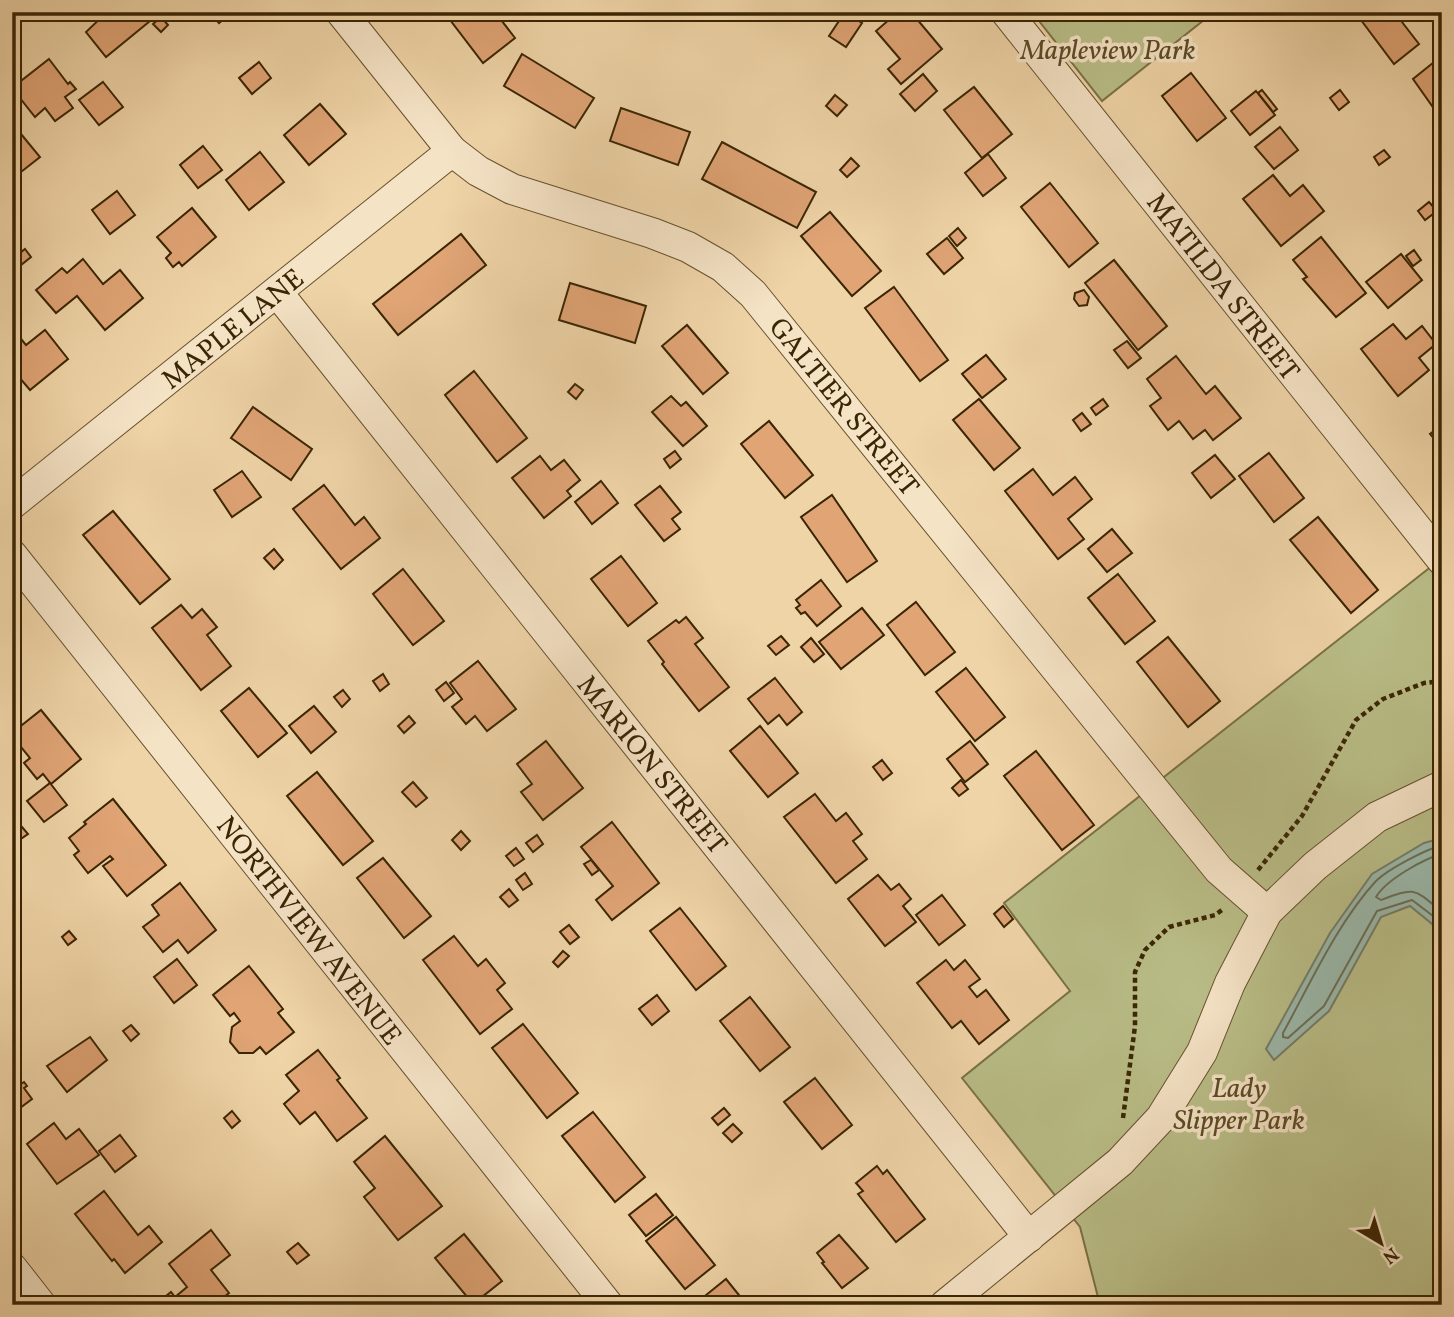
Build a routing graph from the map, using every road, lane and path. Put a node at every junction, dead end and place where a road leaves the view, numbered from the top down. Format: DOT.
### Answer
graph roads {
  1 [pos="341,12"];
  2 [pos="1006,12"];
  3 [pos="452,151"];
  4 [pos="277,292"];
  5 [pos="12,504"];
  6 [pos="12,555"];
  7 [pos="1442,560"];
  8 [pos="1442,681"];
  9 [pos="1442,786"];
  10 [pos="1257,871"];
  11 [pos="1227,906"];
  12 [pos="1267,912"];
  13 [pos="1122,1125"];
  14 [pos="1029,1237"];
  15 [pos="12,1268"];
  16 [pos="41,1305"];
  17 [pos="608,1305"];
  18 [pos="945,1305"];
  1 -- 3 [label="street, GALTIER STREET"];
  2 -- 7 [label="street, MATILDA STREET"];
  3 -- 4 [label="street, MAPLE LANE"];
  3 -- 12 [label="street, GALTIER STREET"];
  4 -- 5 [label="street, MAPLE LANE"];
  4 -- 14 [label="street, MARION STREET"];
  6 -- 17 [label="street, NORTHVIEW AVENUE"];
  8 -- 10 [label="path"];
  9 -- 12 [label="street"];
  11 -- 13 [label="path"];
  12 -- 14 [label="street"];
  14 -- 18 [label="street"];
  15 -- 16 [label="street"];
}
